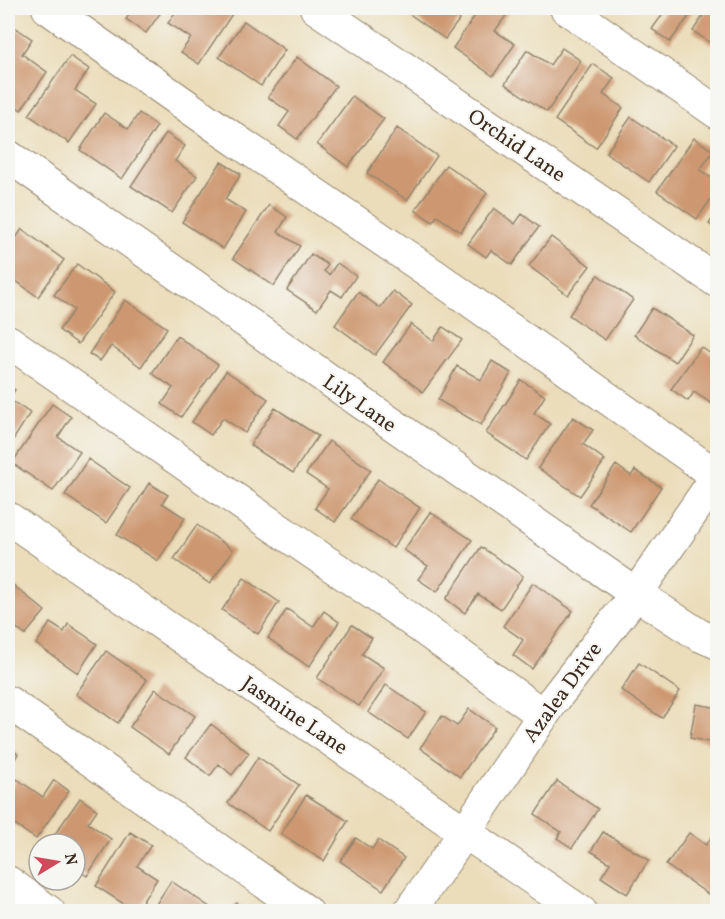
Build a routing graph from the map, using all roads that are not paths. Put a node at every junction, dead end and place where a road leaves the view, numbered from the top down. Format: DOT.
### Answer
graph roads {
  1 [pos="48,8"];
  2 [pos="316,8"];
  3 [pos="566,8"];
  4 [pos="717,113"];
  5 [pos="8,156"];
  6 [pos="717,282"];
  7 [pos="8,341"];
  8 [pos="717,475"];
  9 [pos="8,518"];
  10 [pos="636,594"];
  11 [pos="717,643"];
  12 [pos="8,702"];
  13 [pos="543,715"];
  14 [pos="465,832"];
  15 [pos="8,882"];
  16 [pos="49,912"];
  17 [pos="307,912"];
  18 [pos="409,912"];
  19 [pos="581,912"];
  1 -- 8 [label="street"];
  2 -- 6 [label="street, Orchid Lane"];
  3 -- 4 [label="street"];
  5 -- 10 [label="street, Lily Lane"];
  7 -- 13 [label="street"];
  8 -- 10 [label="street, Azalea Drive"];
  9 -- 14 [label="street, Jasmine Lane"];
  10 -- 11 [label="street, Lily Lane"];
  10 -- 13 [label="street, Azalea Drive"];
  12 -- 17 [label="street"];
  13 -- 14 [label="street, Azalea Drive"];
  14 -- 18 [label="street, Azalea Drive"];
  14 -- 19 [label="street, Jasmine Lane"];
  15 -- 16 [label="street"];
}
